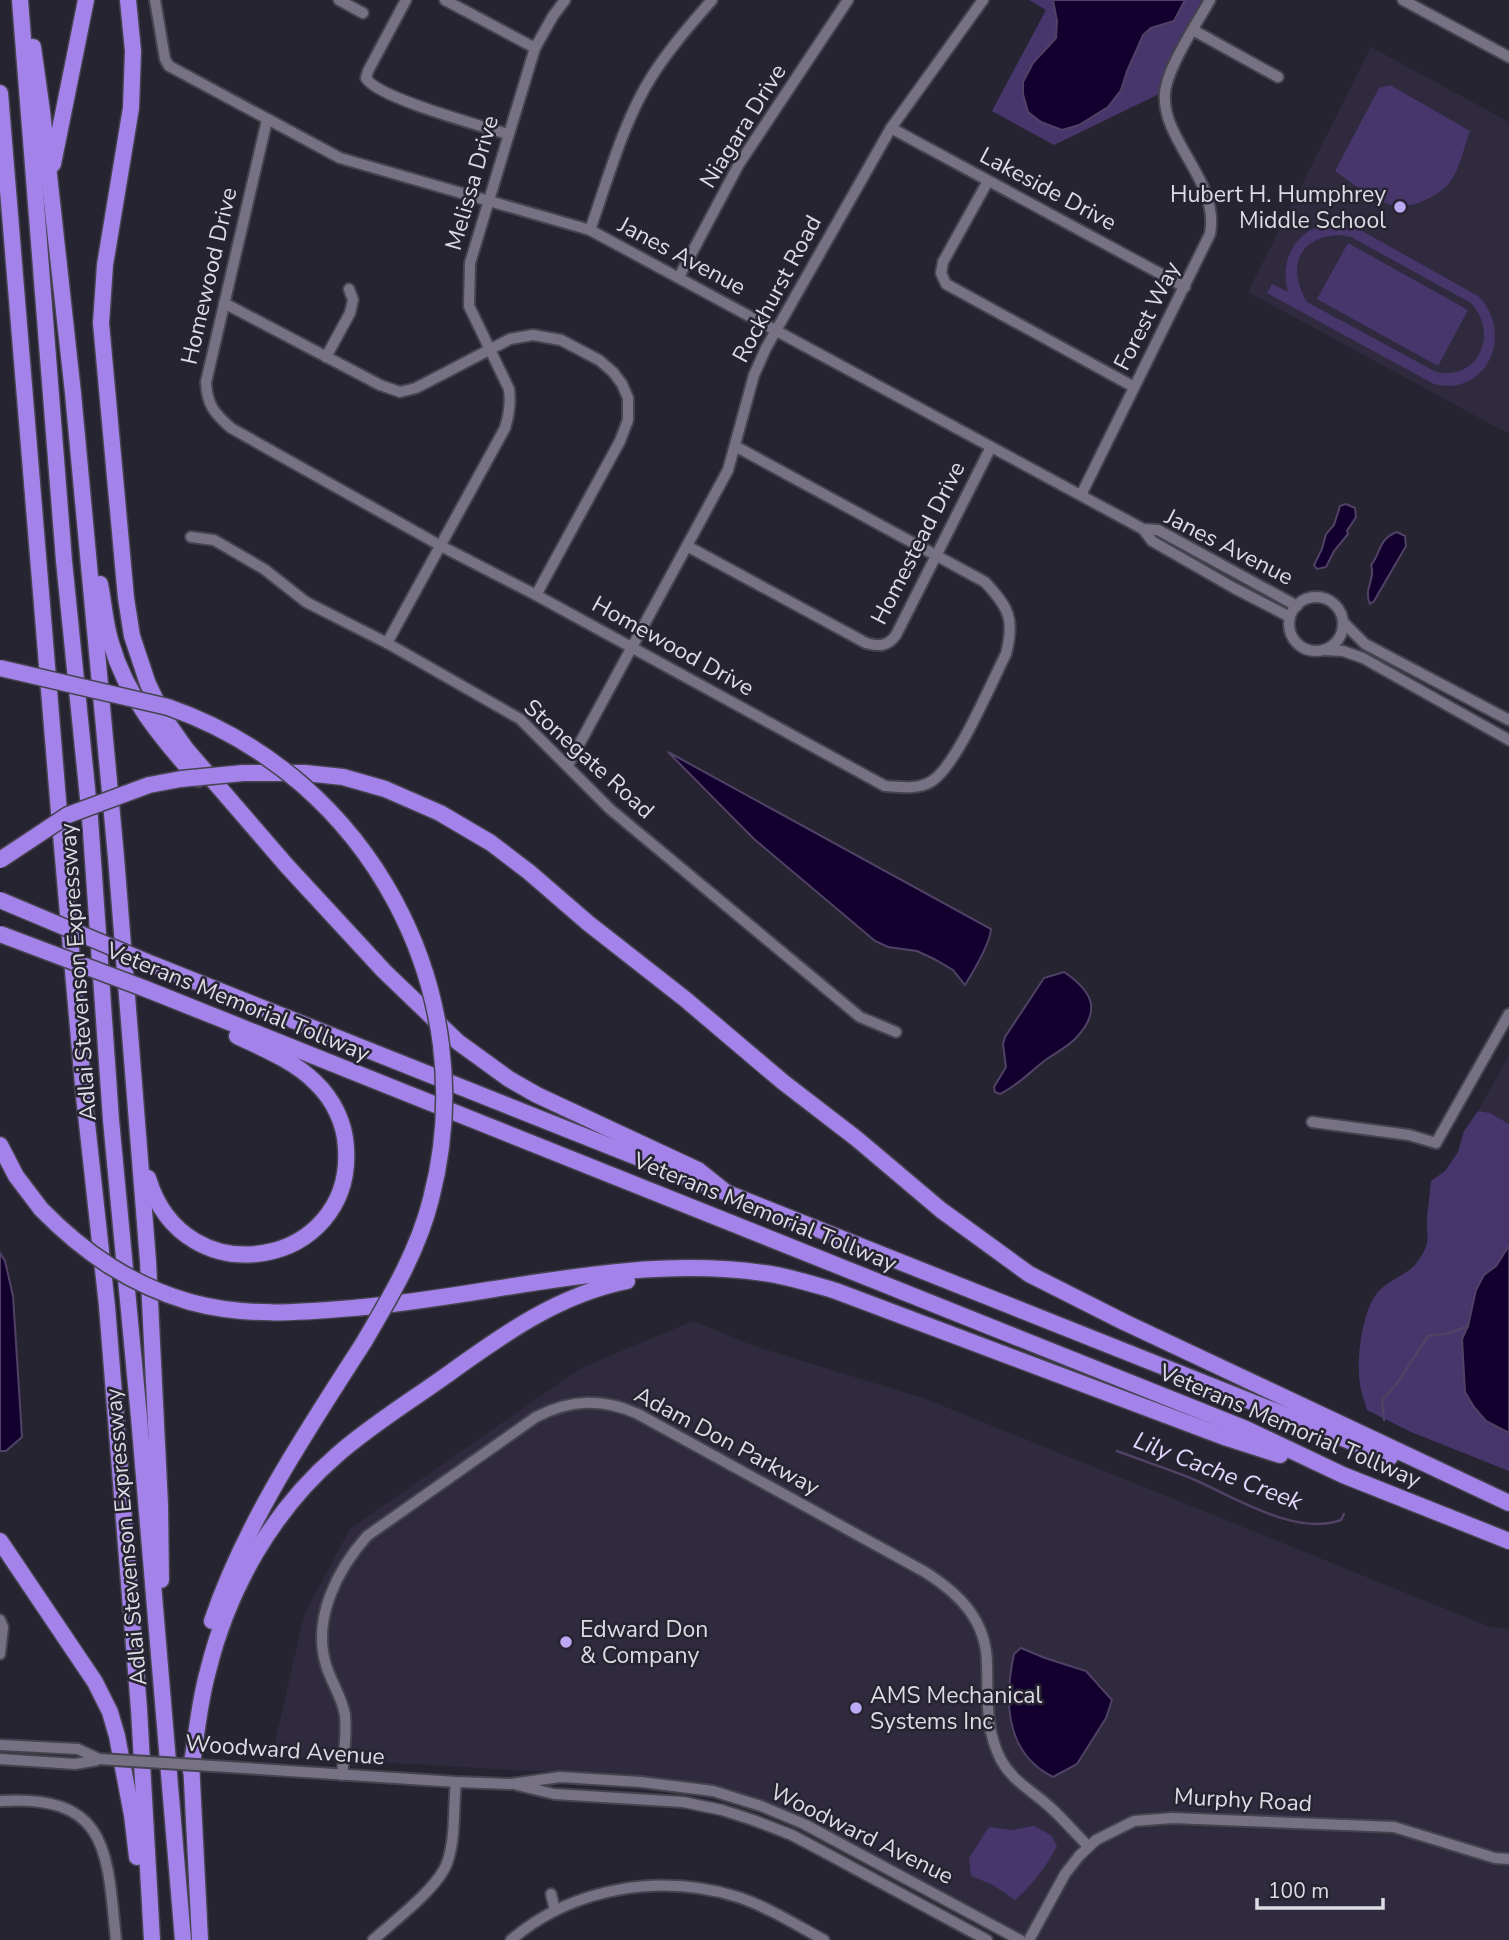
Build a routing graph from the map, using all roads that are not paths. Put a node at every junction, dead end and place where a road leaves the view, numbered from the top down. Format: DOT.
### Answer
graph roads {
  1 [pos="20,0"];
  2 [pos="26,0"];
  3 [pos="86,0"];
  4 [pos="128,0"];
  5 [pos="155,0"];
  6 [pos="339,0"];
  7 [pos="406,0"];
  8 [pos="445,0"];
  9 [pos="565,0"];
  10 [pos="712,0"];
  11 [pos="848,0"];
  12 [pos="983,0"];
  13 [pos="1210,0"];
  14 [pos="1403,0"];
  15 [pos="363,13"];
  16 [pos="1193,30"];
  17 [pos="535,48"];
  18 [pos="1509,57"];
  19 [pos="1278,77"];
  20 [pos="0,93"];
  21 [pos="267,120"];
  22 [pos="891,128"];
  23 [pos="508,134"];
  24 [pos="0,155"];
  25 [pos="988,181"];
  26 [pos="49,183"];
  27 [pos="488,199"];
  28 [pos="590,230"];
  29 [pos="679,277"];
  30 [pos="1185,288"];
  31 [pos="349,289"];
  32 [pos="224,303"];
  33 [pos="776,330"];
  34 [pos="20,333"];
  35 [pos="489,350"];
  36 [pos="326,357"];
  37 [pos="1134,387"];
  38 [pos="735,446"];
  39 [pos="991,447"];
  40 [pos="1081,495"];
  41 [pos="83,498"];
  42 [pos="1143,528"];
  43 [pos="191,537"];
  44 [pos="441,545"];
  45 [pos="687,546"];
  46 [pos="936,555"];
  47 [pos="536,595"];
  48 [pos="1297,606"];
  49 [pos="1290,617"];
  50 [pos="1343,622"];
  51 [pos="387,643"];
  52 [pos="632,648"];
  53 [pos="1325,650"];
  54 [pos="0,668"];
  55 [pos="1509,719"];
  56 [pos="1509,740"];
  57 [pos="568,765"];
  58 [pos="0,860"];
  59 [pos="287,866"];
  60 [pos="0,901"];
  61 [pos="0,934"];
  62 [pos="152,992"];
  63 [pos="1509,1014"];
  64 [pos="896,1032"];
  65 [pos="130,1047"];
  66 [pos="1312,1122"];
  67 [pos="0,1145"];
  68 [pos="728,1194"];
  69 [pos="698,1268"];
  70 [pos="1343,1475"];
  71 [pos="1509,1504"];
  72 [pos="0,1541"];
  73 [pos="1509,1541"];
  74 [pos="0,1620"];
  75 [pos="0,1654"];
  76 [pos="164,1711"];
  77 [pos="0,1745"];
  78 [pos="0,1759"];
  79 [pos="99,1759"];
  80 [pos="191,1771"];
  81 [pos="342,1774"];
  82 [pos="456,1782"];
  83 [pos="510,1784"];
  84 [pos="0,1801"];
  85 [pos="1088,1846"];
  86 [pos="1509,1859"];
  87 [pos="551,1894"];
  88 [pos="555,1910"];
  89 [pos="116,1940"];
  90 [pos="149,1940"];
  91 [pos="183,1940"];
  92 [pos="200,1940"];
  93 [pos="373,1940"];
  94 [pos="511,1940"];
  95 [pos="824,1940"];
  96 [pos="986,1940"];
  97 [pos="1020,1940"];
  98 [pos="1029,1940"];
  1 -- 76 [label="highway, Adlai Stevenson Expressway"];
  2 -- 26 [label="highway"];
  3 -- 26 [label="highway"];
  4 -- 59 [label="highway"];
  5 -- 21 [label="street, Janes Avenue"];
  6 -- 15 [label="street"];
  7 -- 23 [label="street"];
  8 -- 17 [label="street"];
  9 -- 17 [label="street, Melissa Drive"];
  10 -- 28 [label="street"];
  11 -- 29 [label="street, Niagara Drive"];
  12 -- 22 [label="street, Rockhurst Road"];
  13 -- 16 [label="street, Forest Way"];
  14 -- 18 [label="street"];
  16 -- 19 [label="street"];
  16 -- 30 [label="street, Forest Way"];
  17 -- 23 [label="street, Melissa Drive"];
  20 -- 34 [label="highway, Adlai Stevenson Expressway"];
  21 -- 27 [label="street, Janes Avenue"];
  21 -- 32 [label="street, Homewood Drive"];
  22 -- 25 [label="street, Lakeside Drive"];
  22 -- 33 [label="street, Rockhurst Road"];
  23 -- 27 [label="street, Melissa Drive"];
  24 -- 34 [label="highway"];
  25 -- 30 [label="street, Lakeside Drive"];
  25 -- 37 [label="street"];
  26 -- 41 [label="highway"];
  27 -- 28 [label="street, Janes Avenue"];
  27 -- 35 [label="street, Melissa Drive"];
  28 -- 29 [label="street, Janes Avenue"];
  29 -- 33 [label="street, Janes Avenue"];
  30 -- 37 [label="street, Forest Way"];
  31 -- 36 [label="street"];
  32 -- 36 [label="street"];
  32 -- 44 [label="street, Homewood Drive"];
  33 -- 38 [label="street, Rockhurst Road"];
  33 -- 39 [label="street, Janes Avenue"];
  34 -- 90 [label="highway, Adlai Stevenson Expressway"];
  35 -- 36 [label="street"];
  35 -- 44 [label="street, Melissa Drive"];
  35 -- 47 [label="street"];
  37 -- 40 [label="street, Forest Way"];
  38 -- 45 [label="street, Rockhurst Road"];
  38 -- 46 [label="street, Homewood Drive"];
  39 -- 40 [label="street, Janes Avenue"];
  39 -- 46 [label="street, Homestead Drive"];
  40 -- 42 [label="street, Janes Avenue"];
  41 -- 59 [label="highway"];
  41 -- 65 [label="highway"];
  42 -- 48 [label="street, Janes Avenue"];
  42 -- 49 [label="street, Janes Avenue"];
  43 -- 51 [label="street, Stonegate Road"];
  44 -- 47 [label="street, Homewood Drive"];
  44 -- 51 [label="street, Melissa Drive"];
  45 -- 46 [label="street, Homestead Drive"];
  45 -- 52 [label="street, Rockhurst Road"];
  46 -- 52 [label="street, Homewood Drive"];
  47 -- 52 [label="street, Homewood Drive"];
  48 -- 49 [label="street, Janes Avenue"];
  48 -- 50 [label="street, Janes Avenue"];
  49 -- 53 [label="street, Janes Avenue"];
  50 -- 53 [label="street"];
  50 -- 55 [label="street, Janes Avenue"];
  51 -- 57 [label="street, Stonegate Road"];
  52 -- 57 [label="street, Rockhurst Road"];
  53 -- 56 [label="street, Janes Avenue"];
  54 -- 80 [label="highway, bridge"];
  57 -- 64 [label="street, Stonegate Road"];
  58 -- 71 [label="highway, bridge"];
  59 -- 68 [label="highway"];
  60 -- 68 [label="highway, Veterans Memorial Tollway, bridge"];
  61 -- 62 [label="highway, Veterans Memorial Tollway, bridge"];
  62 -- 65 [label="highway"];
  62 -- 70 [label="highway, Veterans Memorial Tollway"];
  63 -- 66 [label="street"];
  65 -- 76 [label="highway"];
  67 -- 69 [label="highway, bridge"];
  68 -- 71 [label="highway, Veterans Memorial Tollway"];
  69 -- 70 [label="highway"];
  69 -- 80 [label="highway"];
  70 -- 73 [label="highway, Veterans Memorial Tollway"];
  72 -- 90 [label="highway"];
  74 -- 75 [label="street"];
  76 -- 91 [label="highway, Adlai Stevenson Expressway"];
  77 -- 79 [label="street, Woodward Avenue"];
  78 -- 79 [label="street, Woodward Avenue"];
  79 -- 81 [label="street, Woodward Avenue, bridge"];
  80 -- 92 [label="highway"];
  81 -- 82 [label="street, Woodward Avenue"];
  81 -- 85 [label="street, Adam Don Parkway"];
  82 -- 83 [label="street, Woodward Avenue"];
  82 -- 93 [label="street"];
  83 -- 96 [label="street, Woodward Avenue"];
  83 -- 97 [label="street, Woodward Avenue"];
  84 -- 89 [label="street"];
  85 -- 86 [label="street, Murphy Road"];
  85 -- 98 [label="street, Murphy Road"];
  87 -- 88 [label="street"];
  88 -- 94 [label="street"];
  88 -- 95 [label="street"];
}
